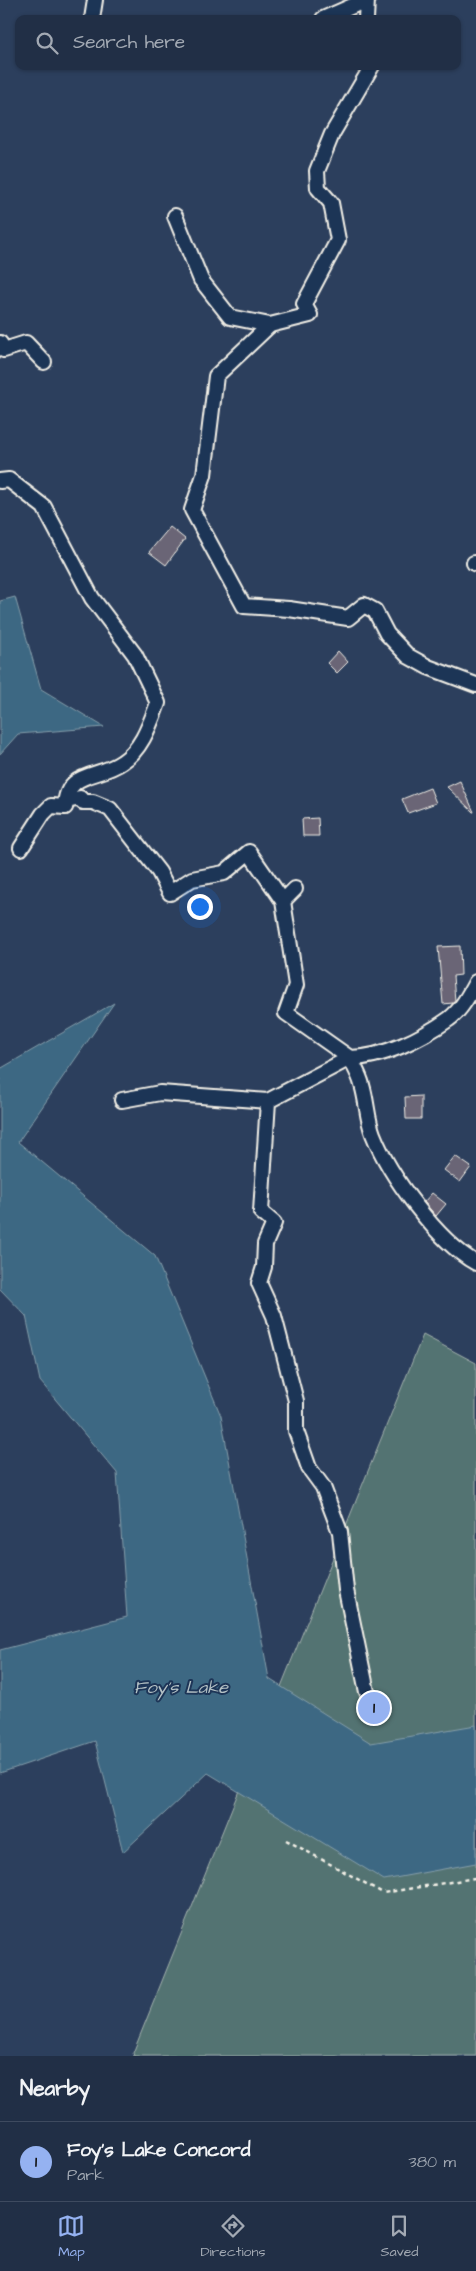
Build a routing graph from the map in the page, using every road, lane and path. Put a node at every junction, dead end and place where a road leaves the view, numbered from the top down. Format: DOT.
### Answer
graph roads {
  1 [pos="95,0"];
  2 [pos="367,0"];
  3 [pos="93,15"];
  4 [pos="332,15"];
  5 [pos="366,15"];
  6 [pos="369,70"];
  7 [pos="174,216"];
  8 [pos="270,325"];
  9 [pos="0,344"];
  10 [pos="44,362"];
  11 [pos="0,481"];
  12 [pos="476,685"];
  13 [pos="65,807"];
  14 [pos="22,848"];
  15 [pos="294,889"];
  16 [pos="283,901"];
  17 [pos="476,982"];
  18 [pos="350,1058"];
  19 [pos="122,1100"];
  20 [pos="268,1101"];
  21 [pos="476,1263"];
  22 [pos="367,1692"];
  23 [pos="286,1840"];
  24 [pos="476,1880"];
  1 -- 3 [label="street"];
  2 -- 4 [label="street"];
  2 -- 5 [label="street"];
  6 -- 8 [label="street"];
  7 -- 8 [label="street"];
  8 -- 12 [label="street"];
  9 -- 10 [label="street"];
  11 -- 13 [label="street"];
  13 -- 14 [label="street"];
  13 -- 16 [label="street"];
  15 -- 16 [label="street"];
  16 -- 18 [label="street"];
  17 -- 18 [label="street"];
  18 -- 20 [label="street"];
  18 -- 21 [label="street"];
  19 -- 20 [label="street"];
  20 -- 22 [label="street"];
  23 -- 24 [label="path"];
}
